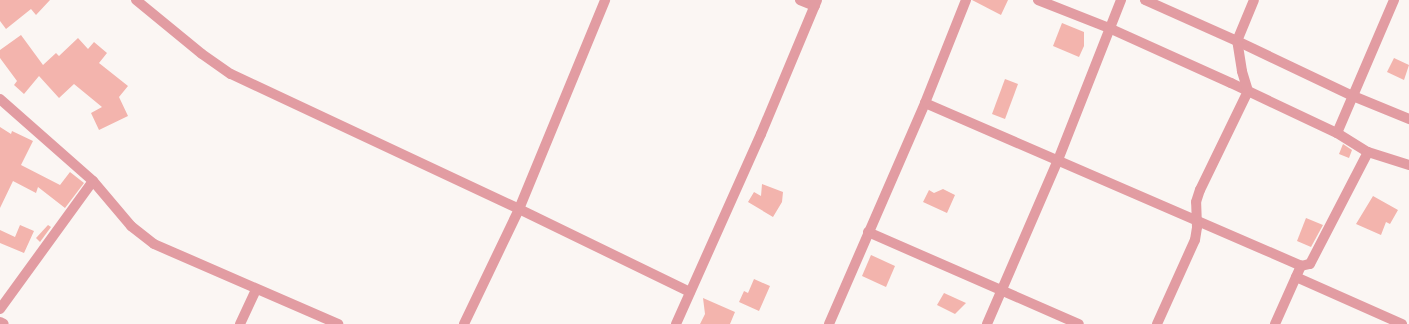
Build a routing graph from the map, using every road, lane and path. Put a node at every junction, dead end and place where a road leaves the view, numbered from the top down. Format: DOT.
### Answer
graph roads {
  1 [pos="136,0"];
  2 [pos="604,0"];
  3 [pos="800,0"];
  4 [pos="966,0"];
  5 [pos="1038,0"];
  6 [pos="1121,0"];
  7 [pos="1145,0"];
  8 [pos="1254,0"];
  9 [pos="1394,0"];
  10 [pos="816,3"];
  11 [pos="1109,28"];
  12 [pos="1237,40"];
  13 [pos="1248,91"];
  14 [pos="1353,96"];
  15 [pos="0,99"];
  16 [pos="925,103"];
  17 [pos="1409,119"];
  18 [pos="1337,133"];
  19 [pos="1368,152"];
  20 [pos="1058,160"];
  21 [pos="1409,165"];
  22 [pos="93,182"];
  23 [pos="520,209"];
  24 [pos="1196,219"];
  25 [pos="868,232"];
  26 [pos="1301,266"];
  27 [pos="1296,277"];
  28 [pos="256,289"];
  29 [pos="1001,291"];
  30 [pos="690,292"];
  31 [pos="0,308"];
  32 [pos="0,322"];
  33 [pos="4,324"];
  34 [pos="240,324"];
  35 [pos="338,324"];
  36 [pos="464,324"];
  37 [pos="676,324"];
  38 [pos="829,324"];
  39 [pos="987,324"];
  40 [pos="1079,324"];
  41 [pos="1157,324"];
  42 [pos="1274,324"];
  43 [pos="1402,324"];
  1 -- 23 [label="street"];
  2 -- 23 [label="street"];
  3 -- 10 [label="street"];
  4 -- 16 [label="street"];
  5 -- 11 [label="street"];
  6 -- 11 [label="street"];
  7 -- 12 [label="street"];
  8 -- 12 [label="street"];
  9 -- 14 [label="street"];
  10 -- 30 [label="street"];
  11 -- 13 [label="street"];
  11 -- 20 [label="street"];
  12 -- 13 [label="street"];
  12 -- 14 [label="street"];
  13 -- 18 [label="street"];
  13 -- 24 [label="street"];
  14 -- 17 [label="street"];
  14 -- 18 [label="street"];
  15 -- 22 [label="street"];
  16 -- 20 [label="street"];
  16 -- 25 [label="street"];
  18 -- 19 [label="street"];
  19 -- 21 [label="street"];
  19 -- 26 [label="street"];
  20 -- 24 [label="street"];
  20 -- 29 [label="street"];
  22 -- 28 [label="street"];
  22 -- 31 [label="street"];
  23 -- 30 [label="street"];
  23 -- 36 [label="street"];
  24 -- 26 [label="street"];
  24 -- 41 [label="street"];
  25 -- 29 [label="street"];
  25 -- 38 [label="street"];
  26 -- 27 [label="street"];
  27 -- 42 [label="street"];
  27 -- 43 [label="street"];
  28 -- 34 [label="street"];
  28 -- 35 [label="street"];
  29 -- 39 [label="street"];
  29 -- 40 [label="street"];
  30 -- 37 [label="street"];
  32 -- 33 [label="street"];
}
